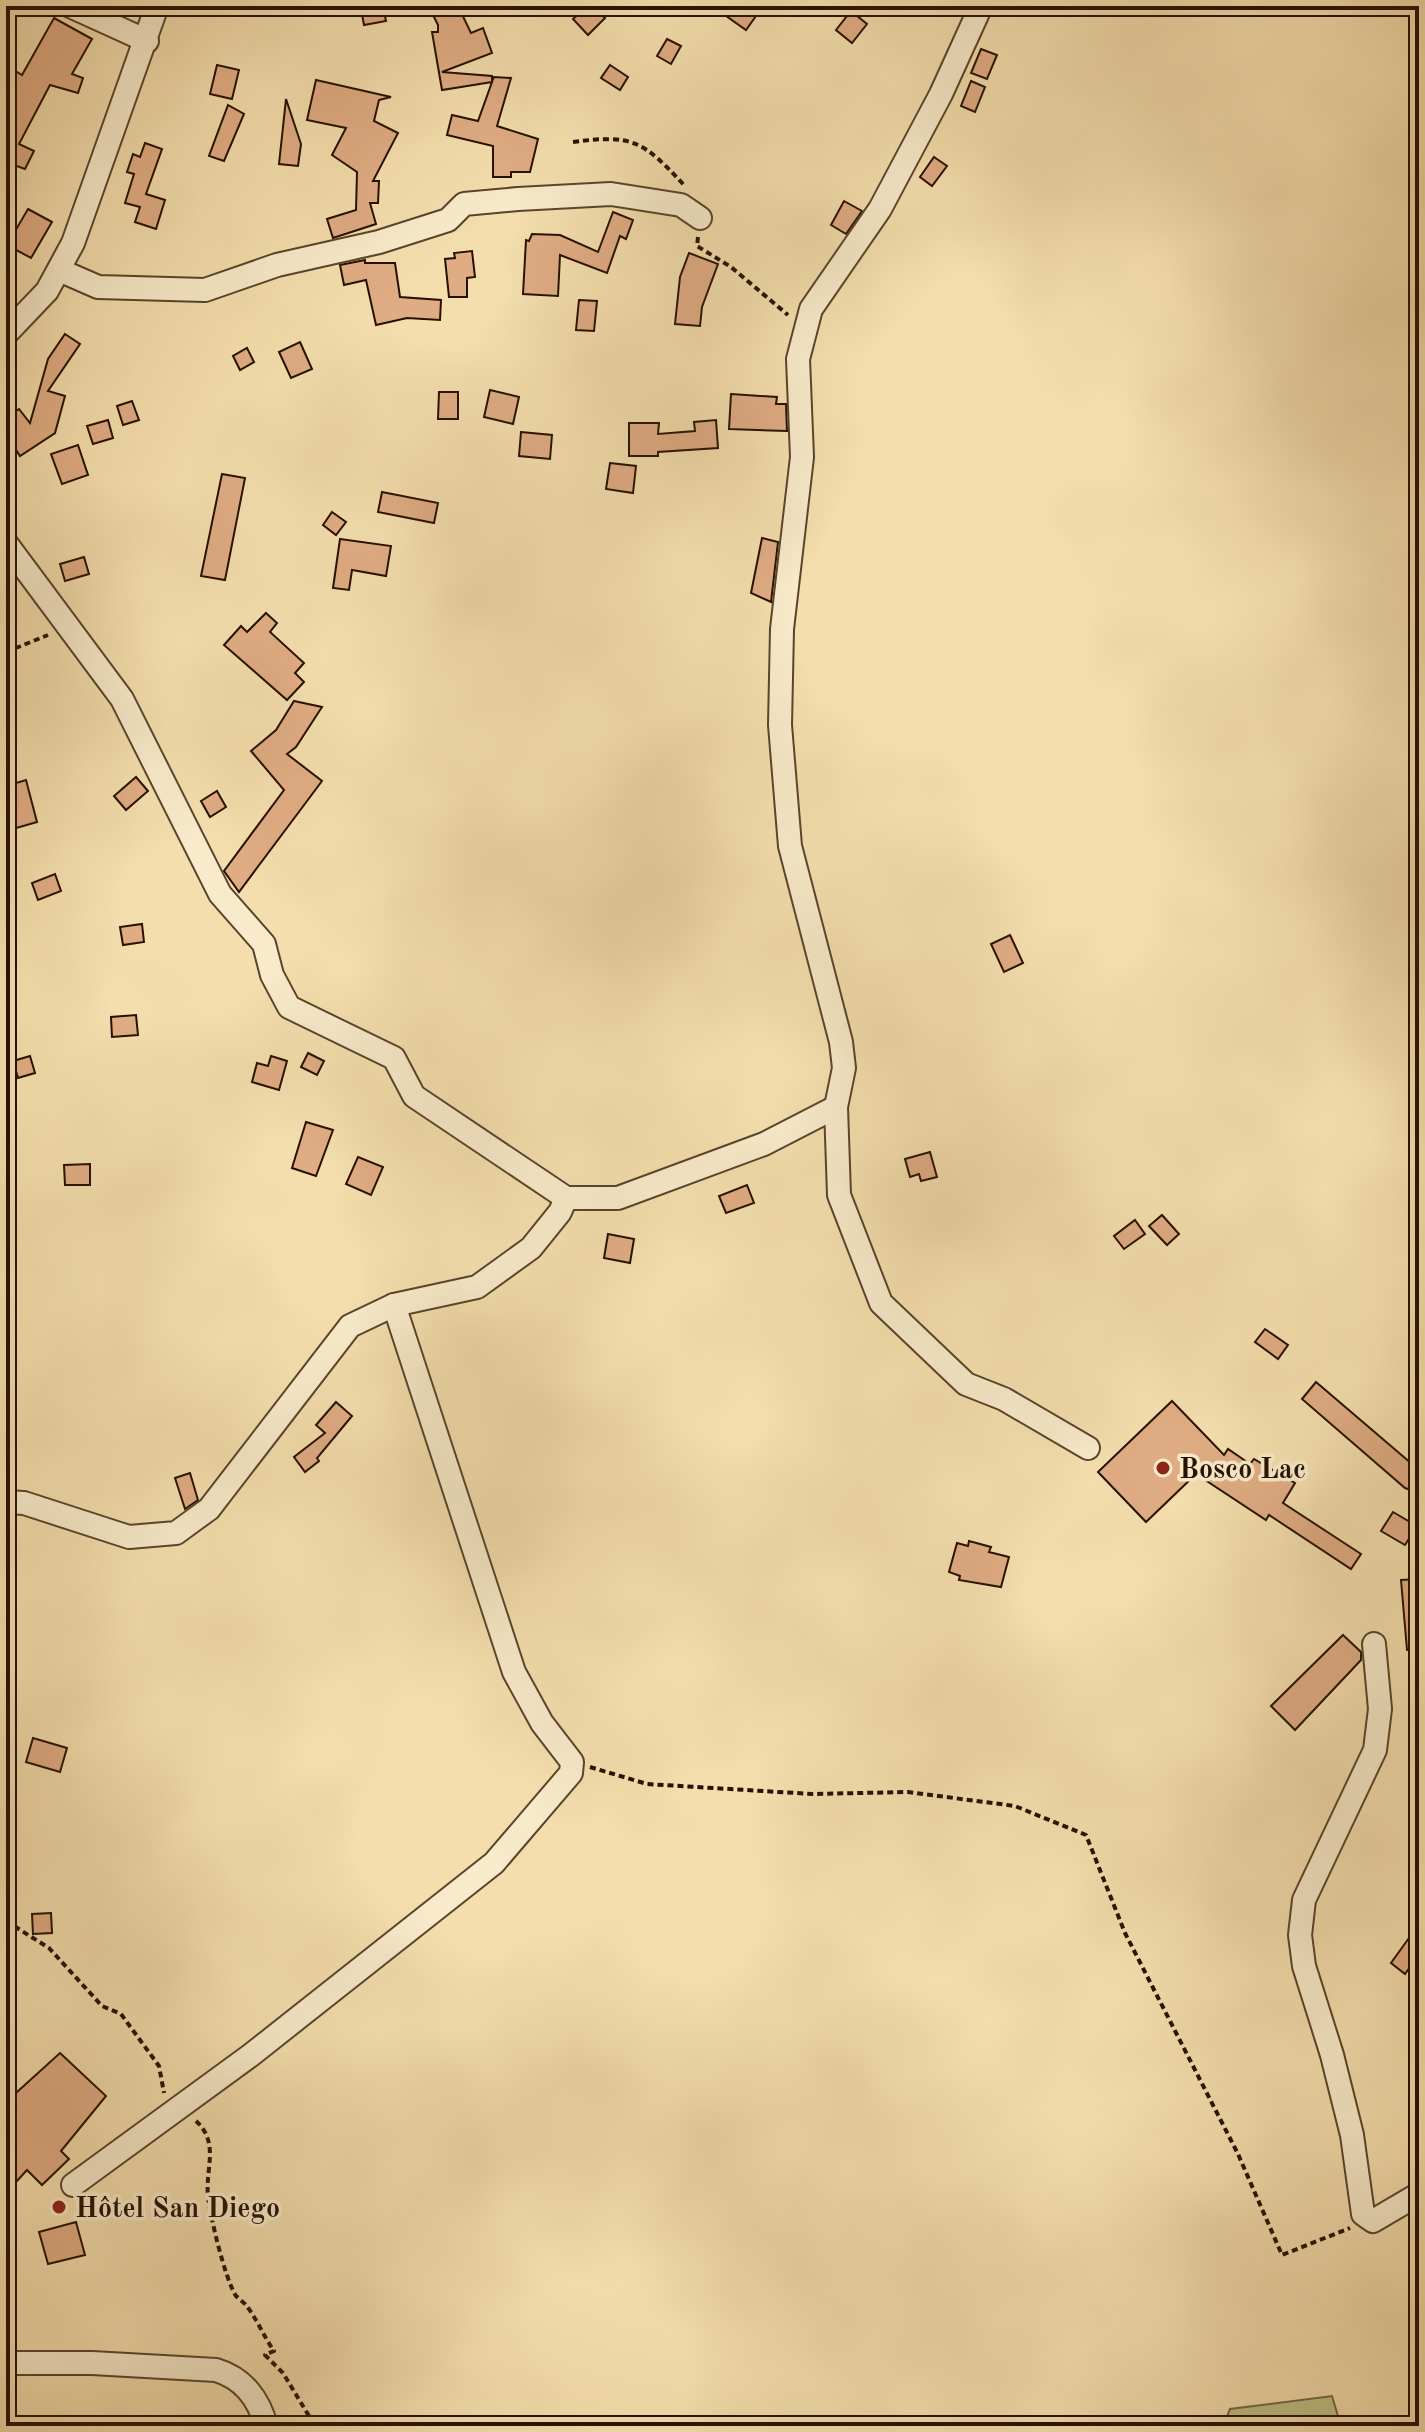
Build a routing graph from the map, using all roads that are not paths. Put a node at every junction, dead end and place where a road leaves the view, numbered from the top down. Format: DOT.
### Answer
graph roads {
  1 [pos="70,6"];
  2 [pos="157,6"];
  3 [pos="981,6"];
  4 [pos="147,41"];
  5 [pos="700,218"];
  6 [pos="59,270"];
  7 [pos="6,334"];
  8 [pos="6,543"];
  9 [pos="836,1107"];
  10 [pos="566,1198"];
  11 [pos="394,1305"];
  12 [pos="1088,1448"];
  13 [pos="6,1502"];
  14 [pos="1374,1644"];
  15 [pos="73,2185"];
  16 [pos="1419,2194"];
  17 [pos="6,2363"];
  18 [pos="266,2426"];
  1 -- 4 [label="street"];
  2 -- 4 [label="street"];
  3 -- 9 [label="street"];
  4 -- 6 [label="street"];
  5 -- 6 [label="street"];
  6 -- 7 [label="street"];
  8 -- 10 [label="street"];
  9 -- 10 [label="street"];
  9 -- 12 [label="street"];
  10 -- 11 [label="street"];
  11 -- 13 [label="street"];
  11 -- 15 [label="street"];
  14 -- 16 [label="street"];
  17 -- 18 [label="street"];
}
